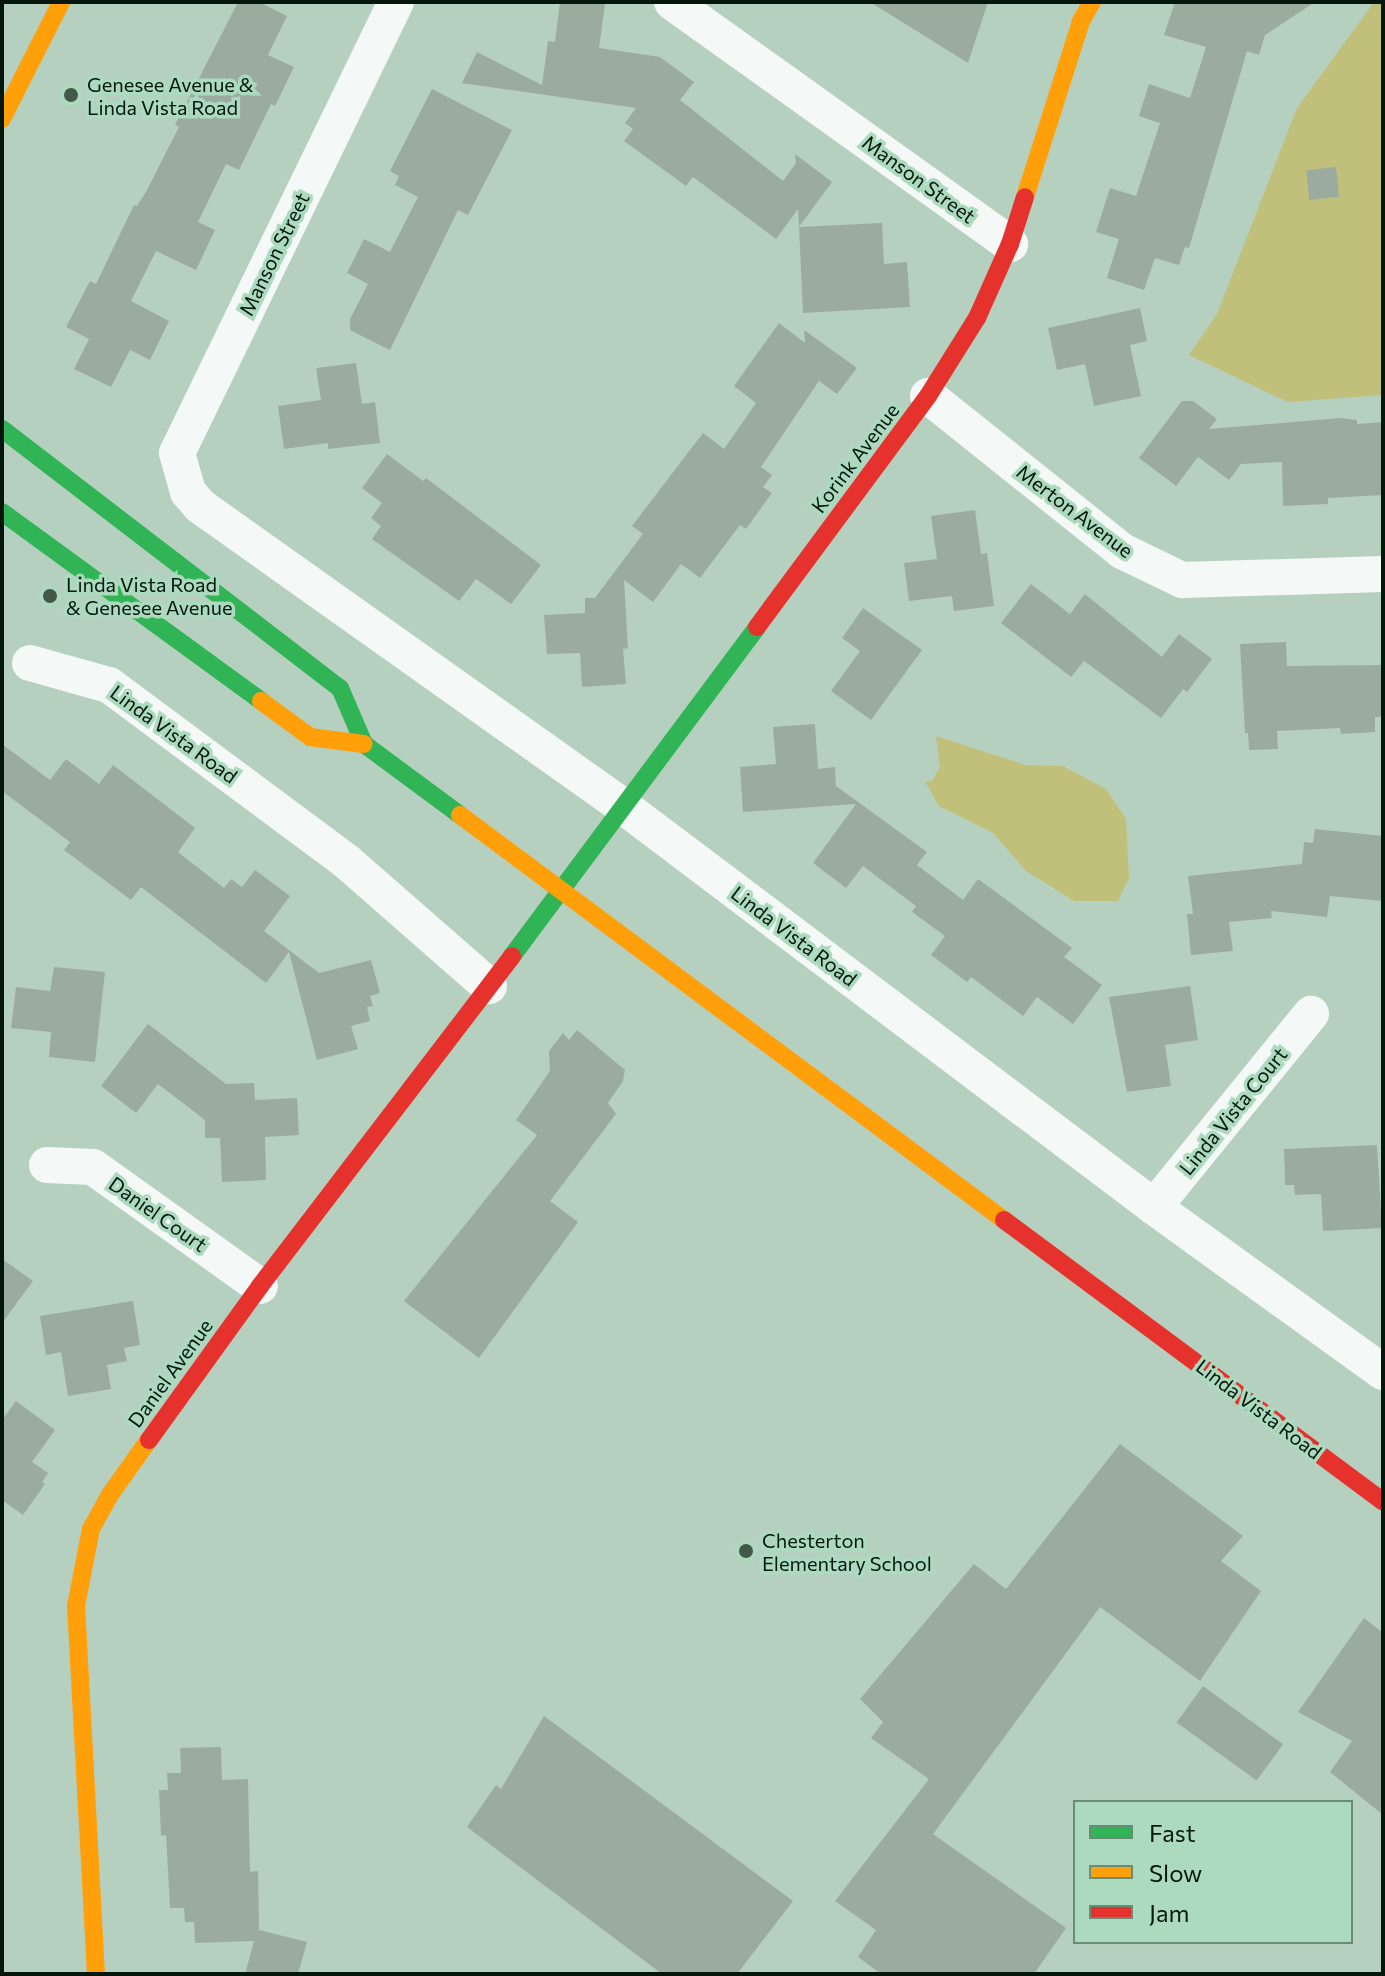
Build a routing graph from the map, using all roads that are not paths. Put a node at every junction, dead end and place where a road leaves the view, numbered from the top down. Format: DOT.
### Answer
graph roads {
  1 [pos="61,2"];
  2 [pos="396,2"];
  3 [pos="672,2"];
  4 [pos="1092,2"];
  5 [pos="2,119"];
  6 [pos="1010,244"];
  7 [pos="928,396"];
  8 [pos="2,429"];
  9 [pos="200,506"];
  10 [pos="2,512"];
  11 [pos="1383,574"];
  12 [pos="30,663"];
  13 [pos="364,744"];
  14 [pos="624,807"];
  15 [pos="562,891"];
  16 [pos="489,986"];
  17 [pos="1311,1014"];
  18 [pos="47,1165"];
  19 [pos="1154,1207"];
  20 [pos="260,1286"];
  21 [pos="1383,1372"];
  22 [pos="1383,1501"];
  23 [pos="96,1974"];
  1 -- 5 [label="main road"];
  2 -- 9 [label="street, Manson Street"];
  3 -- 6 [label="street, Manson Street"];
  4 -- 6 [label="main road, Korink Avenue"];
  6 -- 7 [label="main road, Korink Avenue"];
  7 -- 11 [label="street, Merton Avenue"];
  7 -- 14 [label="main road, Korink Avenue"];
  8 -- 13 [label="main road"];
  9 -- 14 [label="street, Linda Vista Road"];
  10 -- 13 [label="main road, Linda Vista Road"];
  12 -- 16 [label="street, Linda Vista Road"];
  13 -- 15 [label="main road, Linda Vista Road"];
  14 -- 15 [label="main road, Korink Avenue"];
  14 -- 19 [label="street, Linda Vista Road"];
  15 -- 16 [label="main road, Daniel Avenue"];
  15 -- 22 [label="main road, Linda Vista Road"];
  16 -- 20 [label="main road, Daniel Avenue"];
  17 -- 19 [label="street, Linda Vista Court"];
  18 -- 20 [label="street, Daniel Court"];
  19 -- 21 [label="street, Linda Vista Road"];
  20 -- 23 [label="main road, Daniel Avenue"];
}
